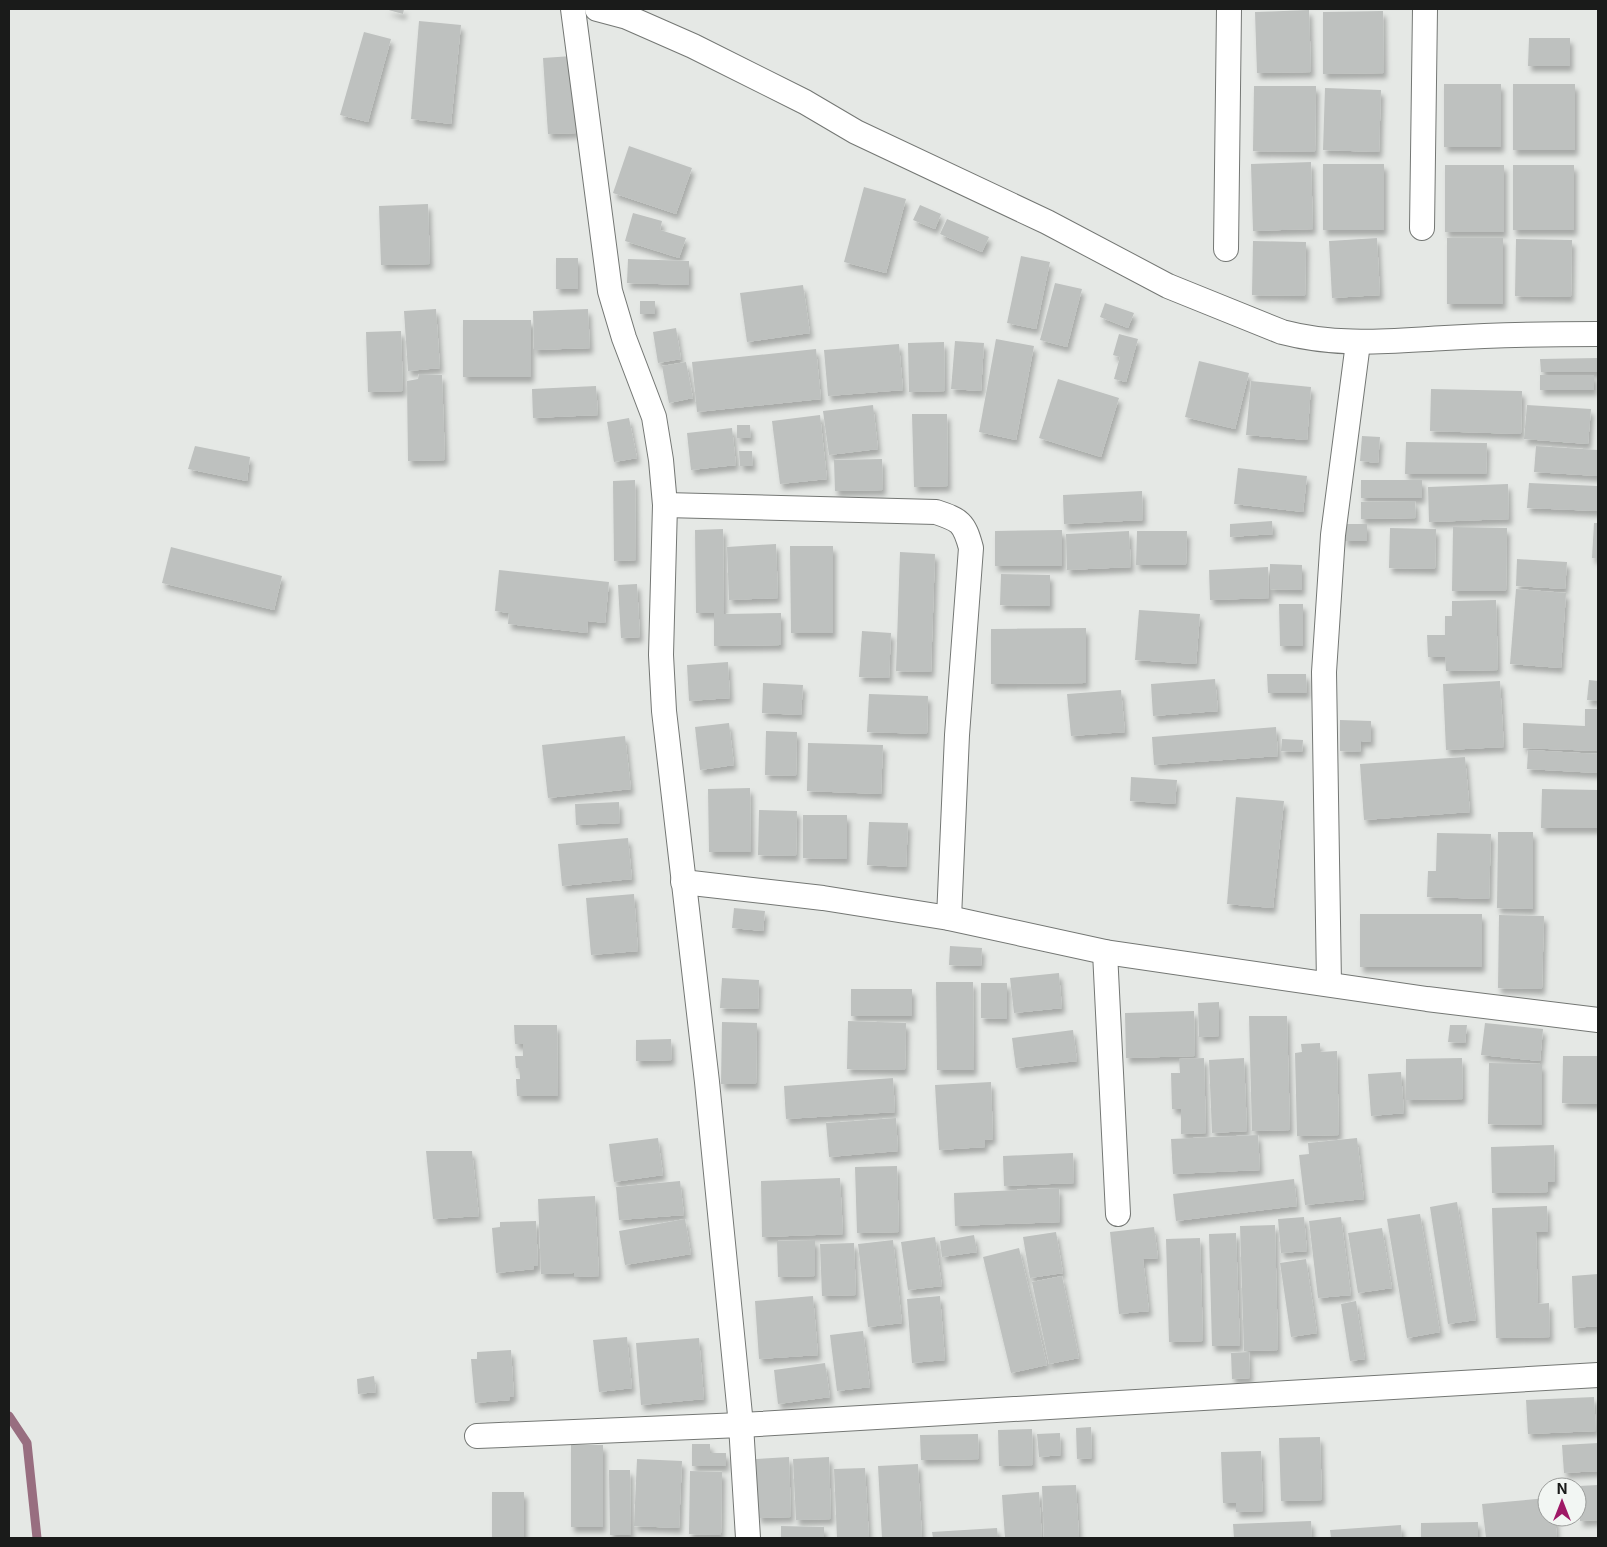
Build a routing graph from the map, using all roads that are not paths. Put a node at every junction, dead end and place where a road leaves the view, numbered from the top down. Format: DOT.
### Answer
graph roads {
  1 [pos="573,9"];
  2 [pos="597,9"];
  3 [pos="1229,9"];
  4 [pos="1425,9"];
  5 [pos="1422,228"];
  6 [pos="1226,249"];
  7 [pos="1598,334"];
  8 [pos="1358,343"];
  9 [pos="665,505"];
  10 [pos="683,882"];
  11 [pos="949,918"];
  12 [pos="1105,952"];
  13 [pos="1329,984"];
  14 [pos="1598,1020"];
  15 [pos="1118,1214"];
  16 [pos="1598,1375"];
  17 [pos="741,1425"];
  18 [pos="477,1436"];
  19 [pos="748,1538"];
  1 -- 9 [label="street"];
  2 -- 8 [label="street"];
  3 -- 6 [label="street"];
  4 -- 5 [label="street"];
  7 -- 8 [label="street"];
  8 -- 13 [label="street"];
  9 -- 10 [label="street"];
  9 -- 11 [label="street"];
  10 -- 11 [label="street"];
  10 -- 17 [label="street"];
  11 -- 12 [label="street"];
  12 -- 13 [label="street"];
  12 -- 15 [label="street"];
  13 -- 14 [label="street"];
  16 -- 17 [label="street"];
  17 -- 18 [label="street"];
  17 -- 19 [label="street"];
}
